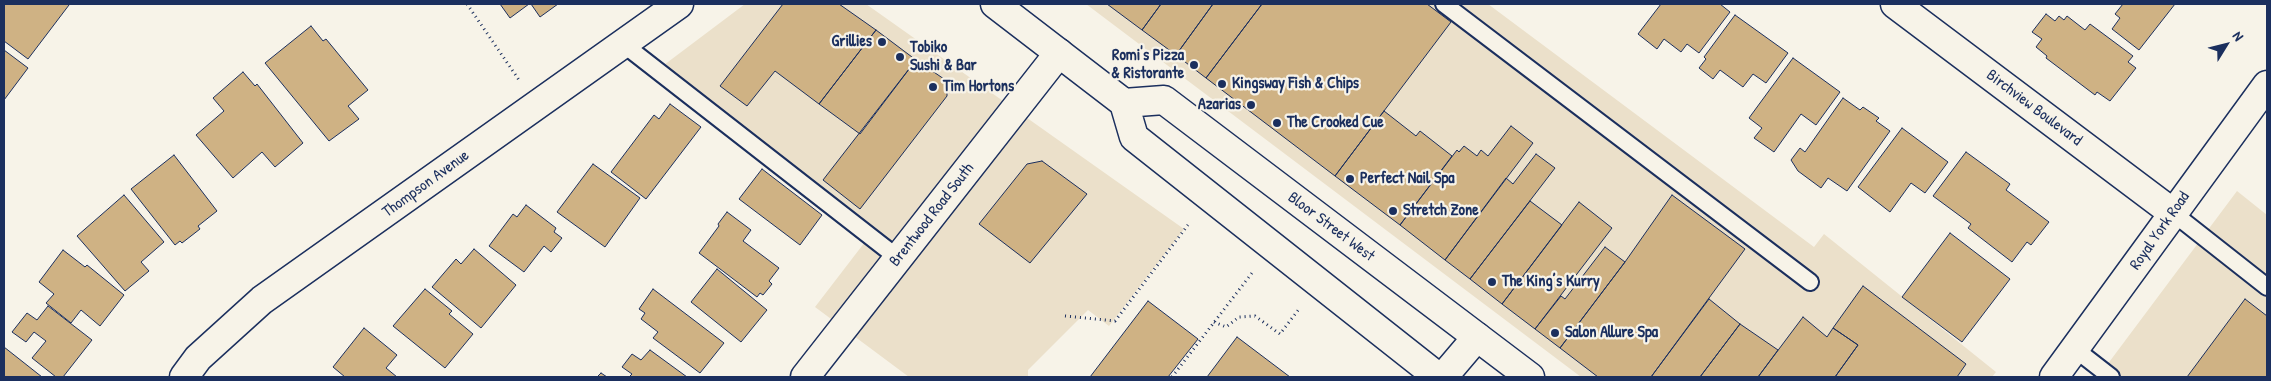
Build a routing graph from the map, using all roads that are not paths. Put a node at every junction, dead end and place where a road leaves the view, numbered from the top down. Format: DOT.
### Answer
graph roads {
  1 [pos="679,4"];
  2 [pos="995,4"];
  3 [pos="1444,4"];
  4 [pos="1895,4"];
  5 [pos="622,43"];
  6 [pos="1059,53"];
  7 [pos="2267,85"];
  8 [pos="1124,103"];
  9 [pos="2173,212"];
  10 [pos="898,258"];
  11 [pos="1810,282"];
  12 [pos="2267,287"];
  13 [pos="1477,337"];
  14 [pos="2074,349"];
  15 [pos="184,377"];
  16 [pos="805,377"];
  17 [pos="1438,377"];
  18 [pos="1444,377"];
  19 [pos="1530,377"];
  20 [pos="2054,377"];
  21 [pos="2111,377"];
  1 -- 5 [label="main road, Thompson Avenue"];
  2 -- 6 [label="main road"];
  3 -- 11 [label="lane"];
  4 -- 9 [label="main road, Birchview Boulevard"];
  5 -- 10 [label="lane"];
  5 -- 15 [label="main road, Thompson Avenue"];
  6 -- 8 [label="main road"];
  6 -- 10 [label="main road, Brentwood Road South"];
  7 -- 9 [label="main road, Royal York Road"];
  8 -- 13 [label="main road, Bloor Street West"];
  8 -- 17 [label="main road"];
  9 -- 12 [label="lane"];
  9 -- 14 [label="main road, Royal York Road"];
  10 -- 16 [label="main road, Brentwood Road South"];
  13 -- 18 [label="main road"];
  13 -- 19 [label="main road, Bloor Street West"];
  14 -- 20 [label="main road, Royal York Road"];
  14 -- 21 [label="lane"];
}
